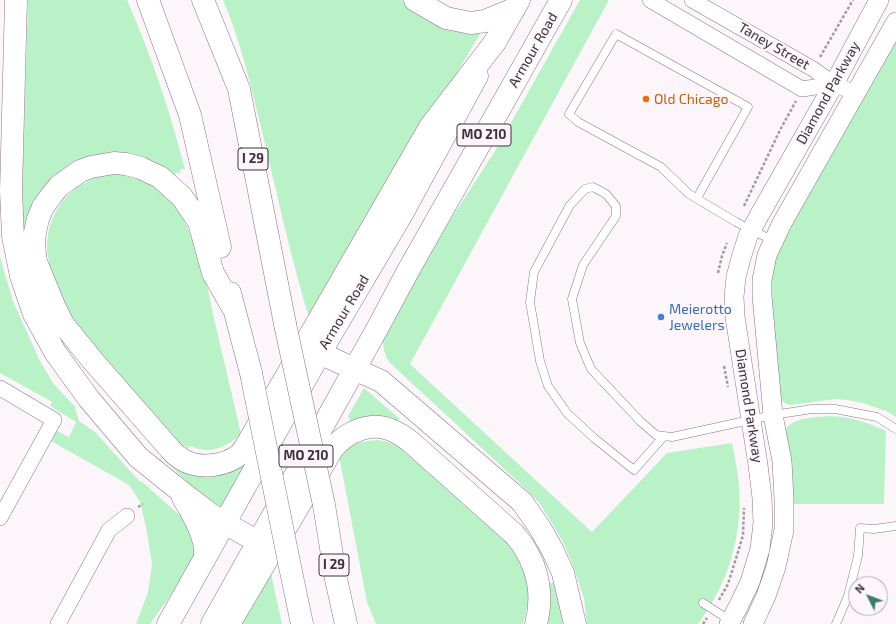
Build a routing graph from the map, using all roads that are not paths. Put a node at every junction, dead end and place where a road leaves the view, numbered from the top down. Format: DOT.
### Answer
graph roads {
  1 [pos="16,0"];
  2 [pos="148,0"];
  3 [pos="203,0"];
  4 [pos="416,0"];
  5 [pos="561,0"];
  6 [pos="650,0"];
  7 [pos="692,0"];
  8 [pos="879,0"];
  9 [pos="516,4"];
  10 [pos="896,22"];
  11 [pos="495,42"];
  12 [pos="834,84"];
  13 [pos="855,93"];
  14 [pos="697,198"];
  15 [pos="752,230"];
  16 [pos="774,241"];
  17 [pos="233,308"];
  18 [pos="320,353"];
  19 [pos="354,369"];
  20 [pos="0,388"];
  21 [pos="773,415"];
  22 [pos="751,420"];
  23 [pos="896,429"];
  24 [pos="664,436"];
  25 [pos="179,490"];
  26 [pos="127,516"];
  27 [pos="0,518"];
  28 [pos="225,523"];
  29 [pos="896,526"];
  30 [pos="258,542"];
  31 [pos="205,558"];
  32 [pos="336,579"];
  33 [pos="703,604"];
  34 [pos="732,623"];
  35 [pos="58,624"];
  36 [pos="168,624"];
  37 [pos="212,624"];
  38 [pos="229,624"];
  39 [pos="302,624"];
  40 [pos="346,624"];
  41 [pos="363,624"];
  42 [pos="536,624"];
  43 [pos="575,624"];
  44 [pos="752,624"];
  45 [pos="836,624"];
  1 -- 25 [label="main road"];
  2 -- 17 [label="main road"];
  3 -- 32 [label="main road, I 29, bridge"];
  4 -- 9 [label="main road"];
  5 -- 19 [label="main road, Armour Road / MO 210"];
  6 -- 12 [label="street"];
  7 -- 12 [label="street, Taney Street"];
  8 -- 12 [label="street, Diamond Parkway"];
  9 -- 11 [label="main road, Armour Road / MO 210"];
  10 -- 13 [label="street, Diamond Parkway"];
  11 -- 17 [label="main road"];
  11 -- 18 [label="main road, Armour Road / MO 210"];
  12 -- 13 [label="street, Taney Street"];
  12 -- 15 [label="street, Diamond Parkway"];
  13 -- 16 [label="street, Diamond Parkway"];
  14 -- 14 [label="lane"];
  14 -- 15 [label="lane"];
  15 -- 16 [label="lane"];
  15 -- 22 [label="street, Diamond Parkway"];
  16 -- 21 [label="street, Diamond Parkway"];
  17 -- 39 [label="main road, bridge"];
  18 -- 19 [label="main road"];
  18 -- 28 [label="main road, Armour Road / MO 210"];
  19 -- 30 [label="main road, Armour Road / MO 210"];
  19 -- 43 [label="main road"];
  20 -- 27 [label="street"];
  21 -- 22 [label="lane"];
  21 -- 23 [label="lane"];
  21 -- 44 [label="street, Diamond Parkway"];
  22 -- 24 [label="lane"];
  22 -- 34 [label="street, Diamond Parkway"];
  24 -- 24 [label="lane"];
  25 -- 28 [label="main road"];
  25 -- 31 [label="main road"];
  26 -- 35 [label="street"];
  28 -- 30 [label="main road"];
  28 -- 31 [label="main road, Armour Road / MO 210"];
  29 -- 45 [label="lane"];
  30 -- 37 [label="main road, Armour Road / MO 210"];
  31 -- 36 [label="main road, Armour Road / MO 210"];
  32 -- 40 [label="main road, I 29"];
  32 -- 41 [label="main road"];
  33 -- 34 [label="lane"];
  38 -- 42 [label="main road"];
}
